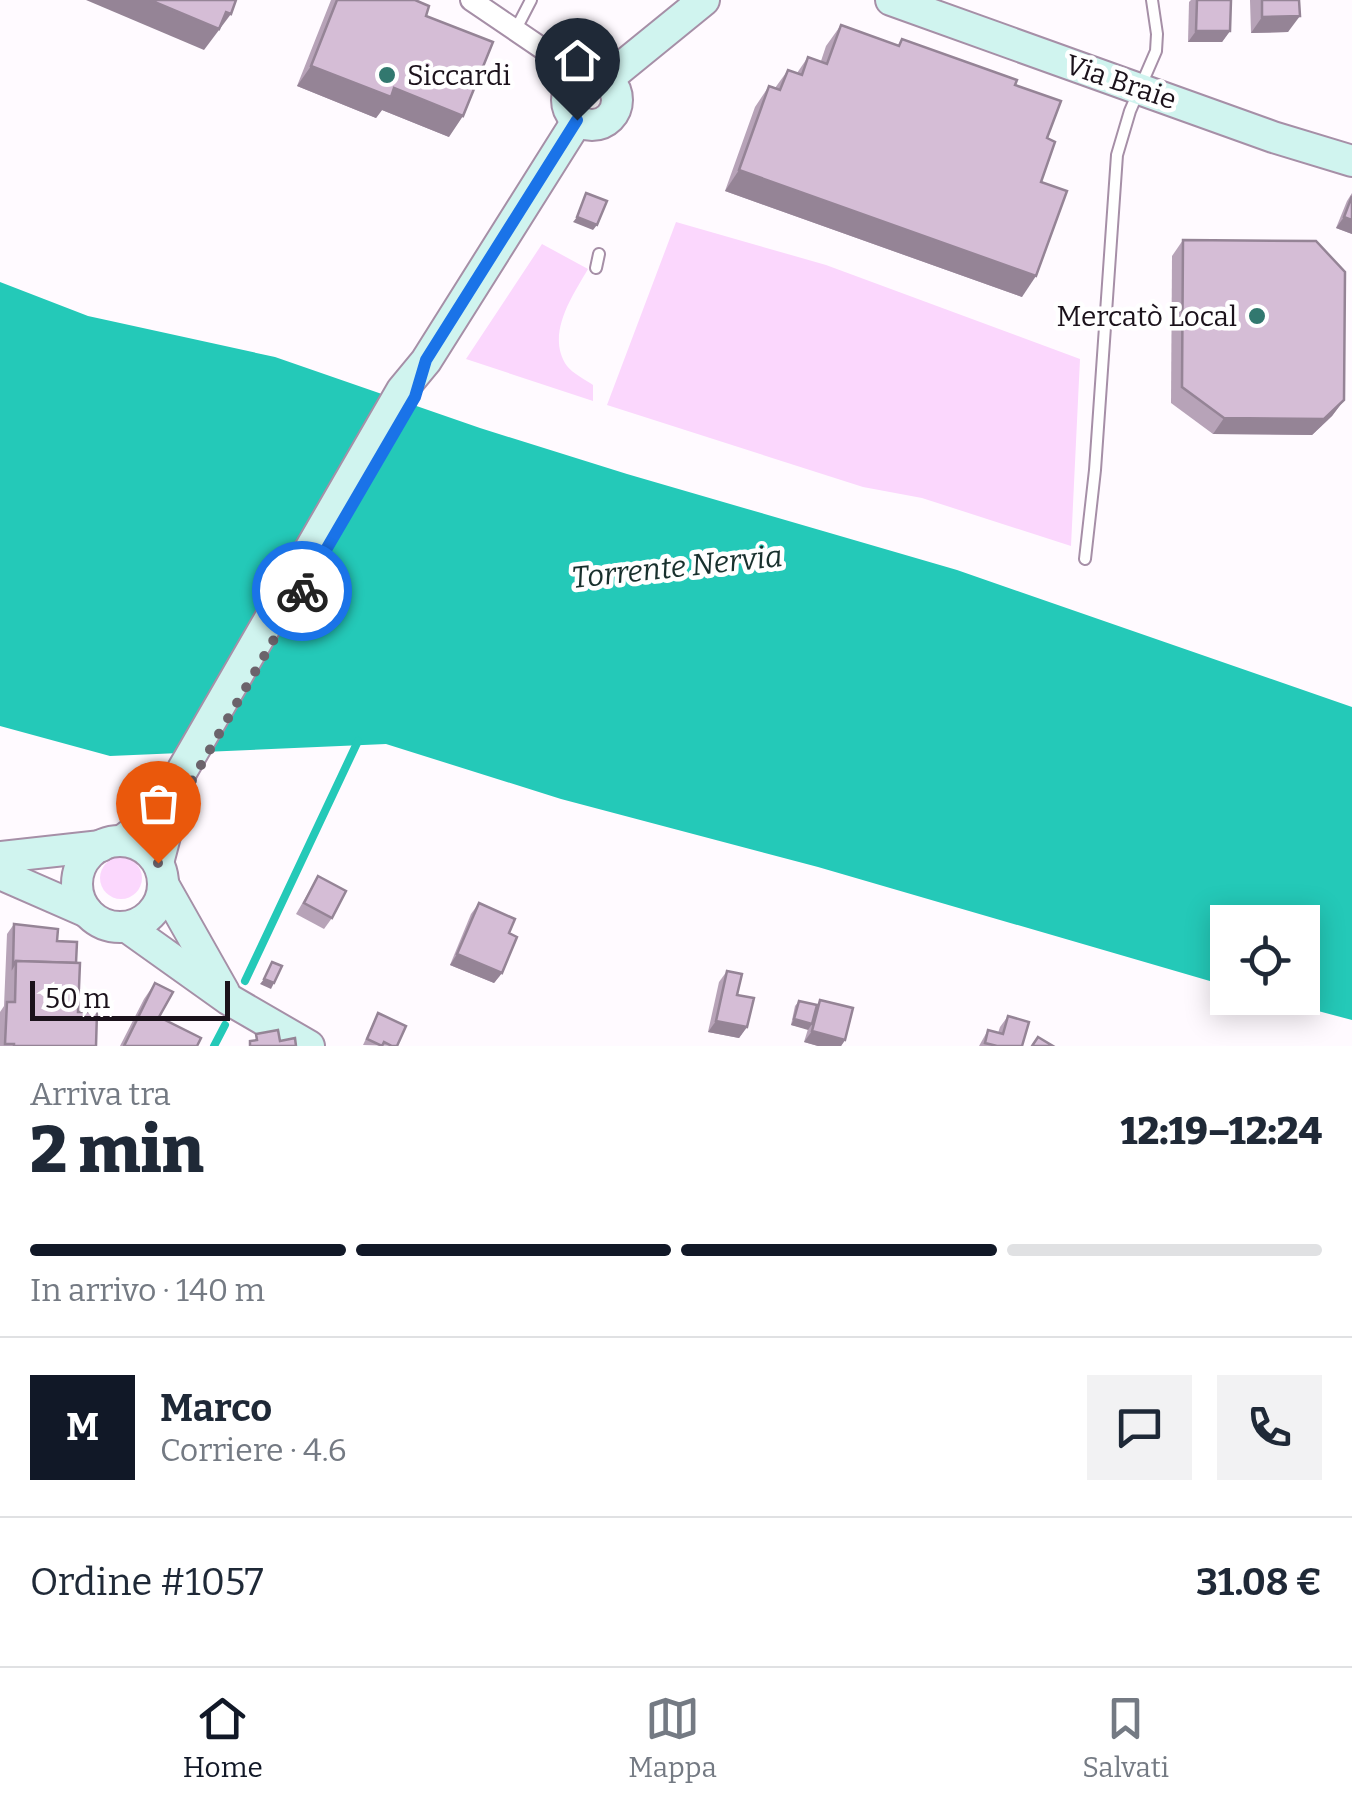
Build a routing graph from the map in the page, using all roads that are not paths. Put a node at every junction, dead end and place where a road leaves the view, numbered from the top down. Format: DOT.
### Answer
graph roads {
  1 [pos="471,0"];
  2 [pos="531,0"];
  3 [pos="704,0"];
  4 [pos="891,0"];
  5 [pos="1152,0"];
  6 [pos="516,29"];
  7 [pos="607,79"];
  8 [pos="574,82"];
  9 [pos="1141,87"];
  10 [pos="577,120"];
  11 [pos="1352,161"];
  12 [pos="599,254"];
  13 [pos="596,268"];
  14 [pos="1084,560"];
  15 [pos="163,817"];
  16 [pos="111,843"];
  17 [pos="0,857"];
  18 [pos="161,873"];
  19 [pos="0,874"];
  20 [pos="88,912"];
  21 [pos="127,926"];
  22 [pos="228,998"];
  23 [pos="309,1046"];
  1 -- 6 [label="street"];
  2 -- 6 [label="lane"];
  3 -- 7 [label="street"];
  4 -- 9 [label="street, Via Braie"];
  5 -- 9 [label="lane"];
  6 -- 8 [label="street"];
  7 -- 8 [label="street"];
  7 -- 10 [label="street"];
  8 -- 10 [label="street"];
  9 -- 11 [label="street, Via Braie"];
  9 -- 14 [label="lane"];
  10 -- 15 [label="street"];
  12 -- 13 [label="lane"];
  15 -- 16 [label="street"];
  15 -- 18 [label="street"];
  16 -- 17 [label="street"];
  16 -- 18 [label="street"];
  16 -- 20 [label="street"];
  18 -- 21 [label="street"];
  18 -- 22 [label="street"];
  19 -- 20 [label="street"];
  20 -- 21 [label="street"];
  21 -- 22 [label="street"];
  22 -- 23 [label="street"];
}
